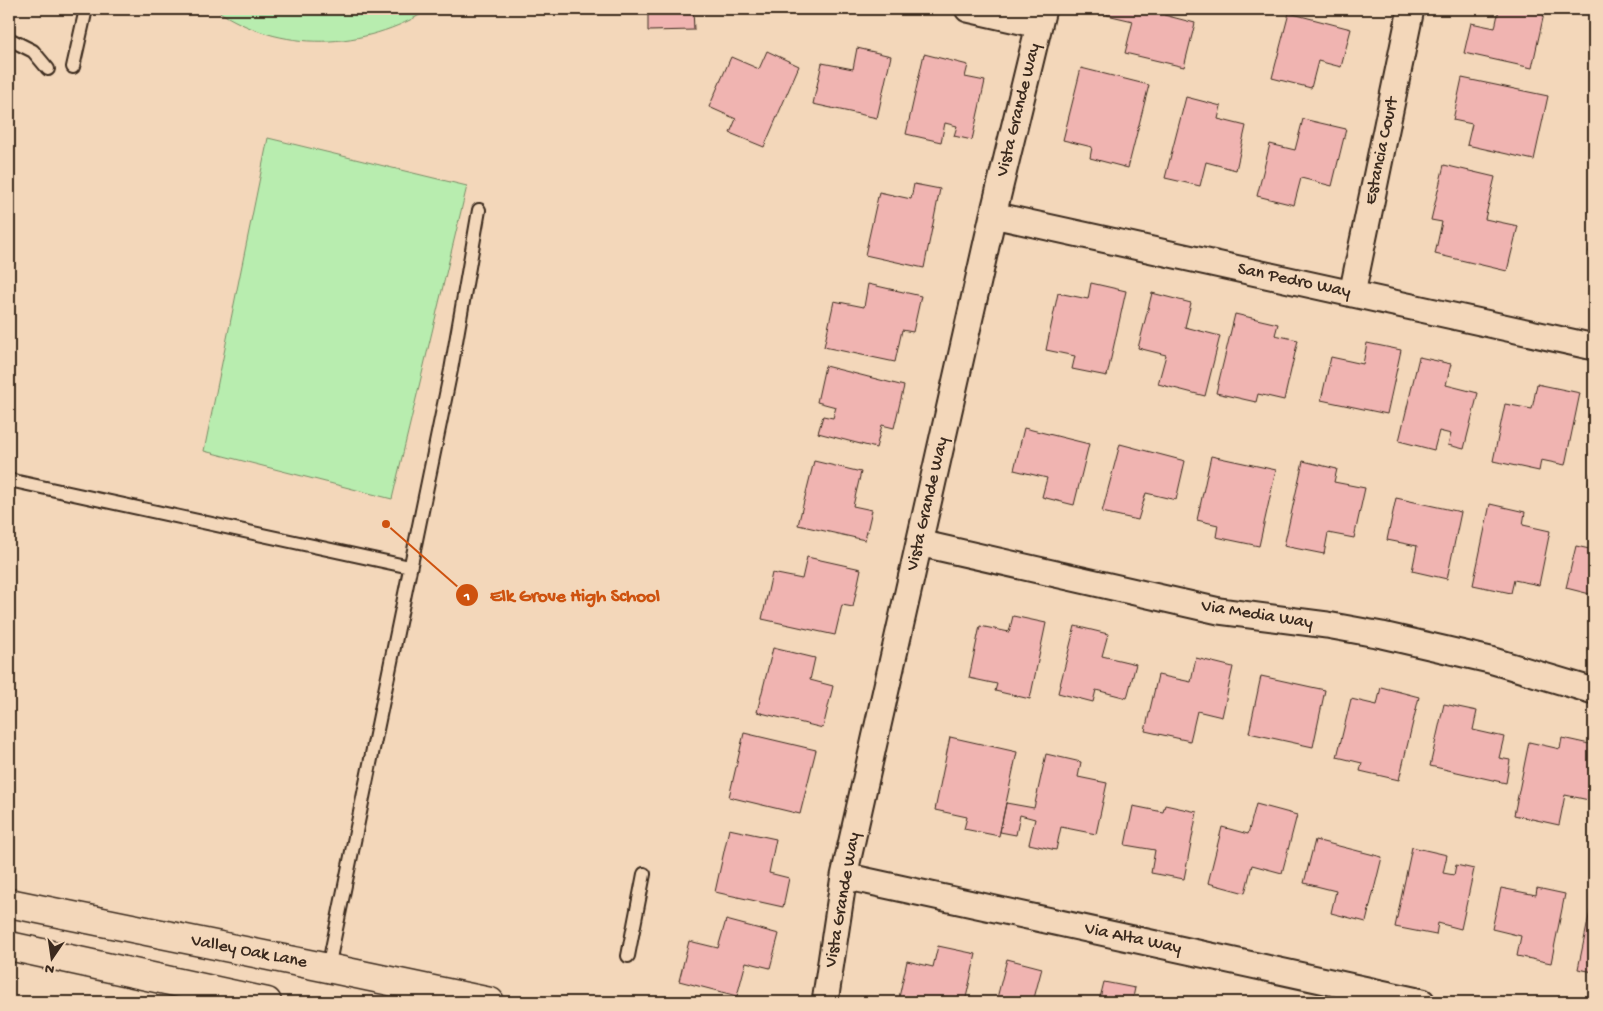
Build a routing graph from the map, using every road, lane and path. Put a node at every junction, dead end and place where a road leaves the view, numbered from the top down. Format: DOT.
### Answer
graph roads {
  1 [pos="86,9"];
  2 [pos="968,9"];
  3 [pos="1411,9"];
  4 [pos="1041,17"];
  5 [pos="9,39"];
  6 [pos="73,67"];
  7 [pos="48,70"];
  8 [pos="479,210"];
  9 [pos="993,215"];
  10 [pos="1352,294"];
  11 [pos="1594,347"];
  12 [pos="9,480"];
  13 [pos="919,543"];
  14 [pos="410,567"];
  15 [pos="1594,691"];
  16 [pos="644,874"];
  17 [pos="844,876"];
  18 [pos="9,903"];
  19 [pos="9,946"];
  20 [pos="628,956"];
  21 [pos="328,968"];
  22 [pos="267,1002"];
  23 [pos="486,1002"];
  24 [pos="825,1002"];
  25 [pos="1422,1002"];
  1 -- 6 [label="lane"];
  2 -- 4 [label="street"];
  3 -- 10 [label="street, Estancia Court"];
  4 -- 9 [label="street, Vista Grande Way"];
  5 -- 7 [label="lane"];
  8 -- 14 [label="lane"];
  9 -- 10 [label="street, San Pedro Way"];
  9 -- 13 [label="street, Vista Grande Way"];
  10 -- 11 [label="street, San Pedro Way"];
  12 -- 14 [label="lane"];
  13 -- 15 [label="street, Via Media Way"];
  13 -- 17 [label="street, Vista Grande Way"];
  14 -- 21 [label="lane"];
  16 -- 20 [label="lane"];
  17 -- 24 [label="street, Vista Grande Way"];
  17 -- 25 [label="street, Via Alta Way"];
  18 -- 21 [label="street, Valley Oak Lane"];
  19 -- 22 [label="street"];
  21 -- 23 [label="street, Valley Oak Lane"];
}
